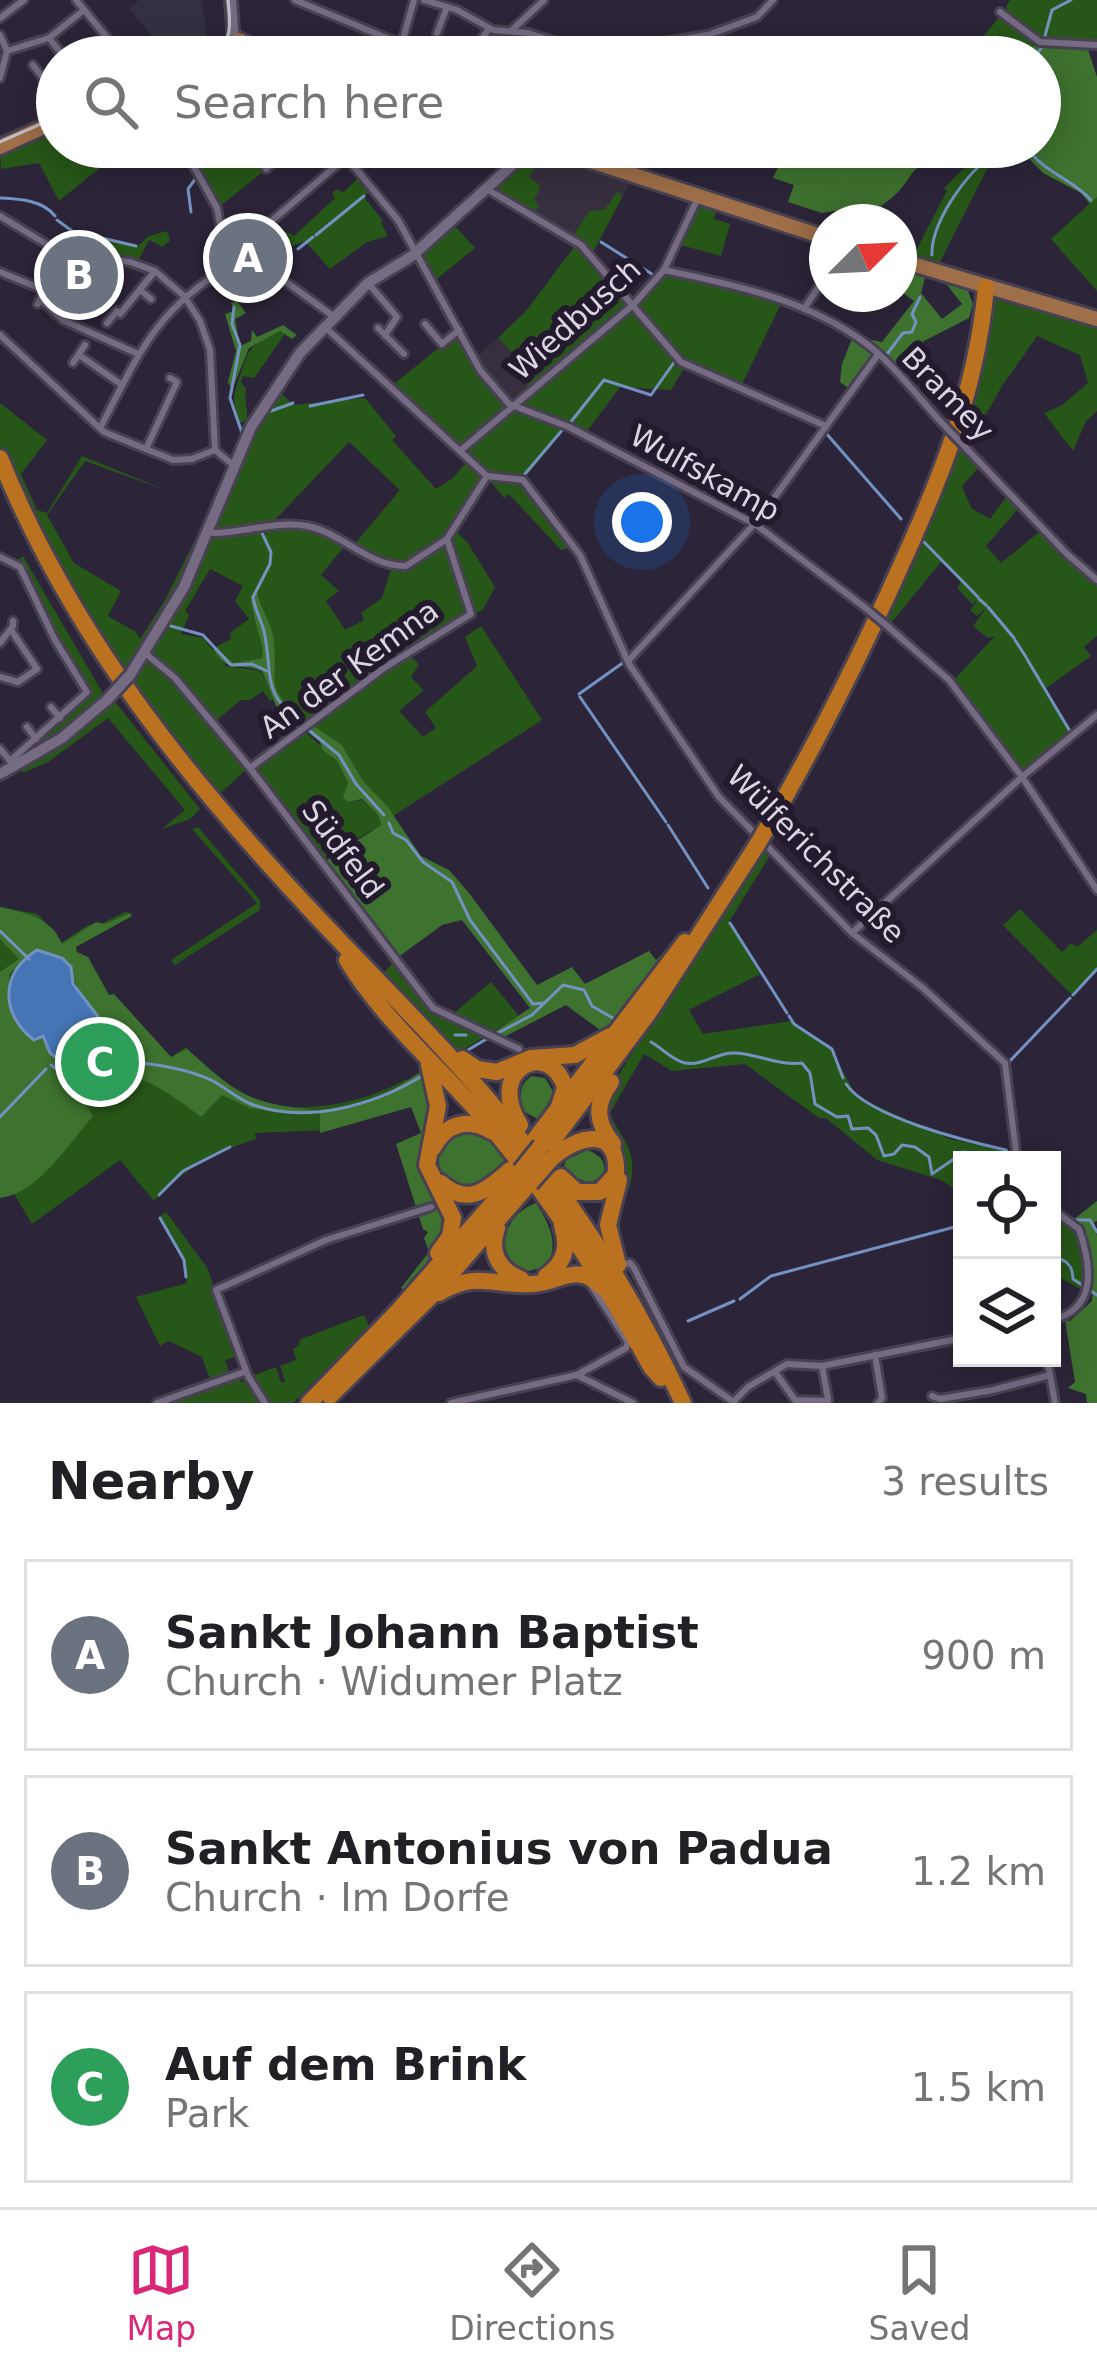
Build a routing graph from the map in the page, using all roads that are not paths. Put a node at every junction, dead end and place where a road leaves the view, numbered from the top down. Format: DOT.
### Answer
graph roads {
  1 [pos="24,0"];
  2 [pos="76,0"];
  3 [pos="231,0"];
  4 [pos="295,0"];
  5 [pos="414,0"];
  6 [pos="424,0"];
  7 [pos="544,0"];
  8 [pos="773,0"];
  9 [pos="447,7"];
  10 [pos="84,10"];
  11 [pos="1000,11"];
  12 [pos="0,18"];
  13 [pos="489,28"];
  14 [pos="511,31"];
  15 [pos="437,33"];
  16 [pos="0,35"];
  17 [pos="52,36"];
  18 [pos="106,36"];
  19 [pos="237,36"];
  20 [pos="382,36"];
  21 [pos="403,36"];
  22 [pos="484,36"];
  23 [pos="533,36"];
  24 [pos="702,36"];
  25 [pos="1032,36"];
  26 [pos="36,42"];
  27 [pos="1061,43"];
  28 [pos="1097,45"];
  29 [pos="7,51"];
  30 [pos="33,64"];
  31 [pos="36,68"];
  32 [pos="0,78"];
  33 [pos="36,131"];
  34 [pos="0,147"];
  35 [pos="195,168"];
  36 [pos="334,168"];
  37 [pos="355,168"];
  38 [pos="510,168"];
  39 [pos="612,168"];
  40 [pos="487,189"];
  41 [pos="696,202"];
  42 [pos="0,216"];
  43 [pos="261,230"];
  44 [pos="809,232"];
  45 [pos="223,237"];
  46 [pos="416,253"];
  47 [pos="917,265"];
  48 [pos="227,267"];
  49 [pos="267,268"];
  50 [pos="664,270"];
  51 [pos="155,271"];
  52 [pos="0,272"];
  53 [pos="368,283"];
  54 [pos="984,289"];
  55 [pos="140,290"];
  56 [pos="184,296"];
  57 [pos="151,299"];
  58 [pos="129,301"];
  59 [pos="809,301"];
  60 [pos="633,304"];
  61 [pos="137,308"];
  62 [pos="804,309"];
  63 [pos="120,314"];
  64 [pos="1097,316"];
  65 [pos="128,321"];
  66 [pos="329,321"];
  67 [pos="107,323"];
  68 [pos="425,324"];
  69 [pos="459,330"];
  70 [pos="0,334"];
  71 [pos="85,345"];
  72 [pos="138,354"];
  73 [pos="404,354"];
  74 [pos="878,356"];
  75 [pos="170,378"];
  76 [pos="122,385"];
  77 [pos="513,406"];
  78 [pos="826,426"];
  79 [pos="100,428"];
  80 [pos="146,449"];
  81 [pos="215,450"];
  82 [pos="460,451"];
  83 [pos="0,458"];
  84 [pos="233,465"];
  85 [pos="487,476"];
  86 [pos="0,479"];
  87 [pos="755,524"];
  88 [pos="210,532"];
  89 [pos="447,539"];
  90 [pos="0,556"];
  91 [pos="1097,580"];
  92 [pos="0,643"];
  93 [pos="146,653"];
  94 [pos="628,662"];
  95 [pos="0,677"];
  96 [pos="51,707"];
  97 [pos="1097,715"];
  98 [pos="60,718"];
  99 [pos="26,727"];
  100 [pos="36,739"];
  101 [pos="0,749"];
  102 [pos="12,763"];
  103 [pos="250,768"];
  104 [pos="0,774"];
  105 [pos="1022,777"];
  106 [pos="1097,890"];
  107 [pos="701,929"];
  108 [pos="852,933"];
  109 [pos="346,960"];
  110 [pos="370,972"];
  111 [pos="630,1013"];
  112 [pos="415,1044"];
  113 [pos="519,1049"];
  114 [pos="460,1058"];
  115 [pos="625,1061"];
  116 [pos="506,1145"];
  117 [pos="542,1150"];
  118 [pos="1016,1151"];
  119 [pos="520,1173"];
  120 [pos="517,1200"];
  121 [pos="431,1207"];
  122 [pos="553,1209"];
  123 [pos="1061,1216"];
  124 [pos="430,1263"];
  125 [pos="622,1268"];
  126 [pos="593,1282"];
  127 [pos="227,1288"];
  128 [pos="610,1300"];
  129 [pos="220,1301"];
  130 [pos="416,1312"];
  131 [pos="1061,1316"];
  132 [pos="953,1340"];
  133 [pos="659,1353"];
  134 [pos="357,1354"];
  135 [pos="875,1355"];
  136 [pos="822,1366"];
  137 [pos="1049,1367"];
  138 [pos="775,1371"];
  139 [pos="243,1375"];
  140 [pos="577,1375"];
  141 [pos="1050,1375"];
  142 [pos="661,1378"];
  143 [pos="932,1396"];
  144 [pos="734,1402"];
  145 [pos="828,1402"];
  146 [pos="157,1403"];
  147 [pos="266,1403"];
  148 [pos="309,1403"];
  149 [pos="319,1403"];
  150 [pos="452,1403"];
  151 [pos="633,1403"];
  152 [pos="673,1403"];
  153 [pos="683,1403"];
  154 [pos="878,1403"];
  155 [pos="1055,1403"];
  1 -- 12 [label="street"];
  2 -- 10 [label="street"];
  3 -- 19 [label="street"];
  4 -- 20 [label="street"];
  5 -- 21 [label="street"];
  6 -- 9 [label="street"];
  7 -- 14 [label="street"];
  8 -- 24 [label="street"];
  9 -- 13 [label="street"];
  9 -- 15 [label="street"];
  10 -- 17 [label="street"];
  10 -- 18 [label="street"];
  11 -- 25 [label="street"];
  13 -- 14 [label="street"];
  13 -- 22 [label="street"];
  14 -- 23 [label="street"];
  16 -- 29 [label="street"];
  26 -- 29 [label="street"];
  27 -- 28 [label="street"];
  29 -- 32 [label="street"];
  30 -- 31 [label="street"];
  33 -- 34 [label="main road"];
  35 -- 45 [label="street"];
  36 -- 43 [label="street"];
  37 -- 46 [label="street"];
  38 -- 40 [label="street"];
  39 -- 44 [label="main road"];
  40 -- 46 [label="street"];
  40 -- 60 [label="street"];
  41 -- 50 [label="street, Wiedbusch"];
  42 -- 51 [label="street"];
  43 -- 45 [label="street"];
  43 -- 49 [label="street"];
  45 -- 48 [label="street"];
  46 -- 53 [label="street"];
  46 -- 69 [label="street"];
  47 -- 54 [label="main road"];
  48 -- 49 [label="street"];
  48 -- 56 [label="street"];
  49 -- 66 [label="street, Wülferichstraße"];
  50 -- 60 [label="street, Wiedbusch"];
  50 -- 62 [label="street, Bramey"];
  51 -- 55 [label="street"];
  51 -- 56 [label="street"];
  52 -- 72 [label="street"];
  53 -- 66 [label="street"];
  53 -- 73 [label="street"];
  54 -- 64 [label="main road"];
  54 -- 107 [label="highway"];
  55 -- 57 [label="street"];
  55 -- 58 [label="street"];
  56 -- 72 [label="street"];
  56 -- 81 [label="street"];
  58 -- 61 [label="street"];
  58 -- 63 [label="street"];
  59 -- 62 [label="street"];
  60 -- 77 [label="street, Wiedbusch"];
  60 -- 78 [label="street"];
  62 -- 74 [label="street, Bramey"];
  63 -- 65 [label="street"];
  63 -- 67 [label="street"];
  66 -- 82 [label="street, Wülferichstraße"];
  66 -- 84 [label="street"];
  68 -- 69 [label="street"];
  69 -- 77 [label="street"];
  70 -- 79 [label="street"];
  71 -- 76 [label="street"];
  72 -- 76 [label="street"];
  74 -- 78 [label="street"];
  74 -- 91 [label="street, Bramey, bridge"];
  75 -- 80 [label="street"];
  76 -- 79 [label="street"];
  77 -- 82 [label="street, Wiedbusch"];
  77 -- 87 [label="street, Wulfskamp"];
  78 -- 87 [label="street"];
  79 -- 80 [label="street"];
  80 -- 81 [label="street"];
  81 -- 84 [label="street"];
  82 -- 85 [label="street, Wülferichstraße"];
  83 -- 110 [label="highway"];
  84 -- 88 [label="street"];
  85 -- 89 [label="street"];
  85 -- 94 [label="street, Wülferichstraße"];
  86 -- 109 [label="highway"];
  87 -- 94 [label="street"];
  87 -- 105 [label="street, Wulfskamp, bridge"];
  88 -- 89 [label="street"];
  88 -- 93 [label="street"];
  89 -- 103 [label="street, An der Kemna"];
  90 -- 98 [label="street"];
  92 -- 95 [label="street"];
  93 -- 102 [label="street, bridge"];
  93 -- 103 [label="street, Südfeld"];
  94 -- 108 [label="street, Wülferichstraße"];
  96 -- 98 [label="street"];
  97 -- 105 [label="street"];
  98 -- 100 [label="street"];
  99 -- 100 [label="street"];
  100 -- 102 [label="street"];
  101 -- 102 [label="street"];
  102 -- 104 [label="street"];
  103 -- 113 [label="street, Südfeld"];
  105 -- 106 [label="street, Wulfskamp"];
  105 -- 108 [label="street"];
  107 -- 111 [label="highway"];
  107 -- 115 [label="highway"];
  107 -- 117 [label="highway"];
  108 -- 118 [label="street, Wülferichstraße"];
  109 -- 112 [label="highway"];
  109 -- 142 [label="highway"];
  110 -- 114 [label="highway"];
  110 -- 133 [label="highway"];
  111 -- 114 [label="highway"];
  111 -- 117 [label="highway"];
  112 -- 116 [label="highway"];
  112 -- 124 [label="highway"];
  114 -- 117 [label="highway"];
  115 -- 117 [label="highway"];
  115 -- 125 [label="highway"];
  116 -- 119 [label="highway"];
  116 -- 122 [label="highway"];
  117 -- 119 [label="highway, bridge"];
  117 -- 125 [label="highway"];
  119 -- 120 [label="highway"];
  119 -- 124 [label="highway"];
  119 -- 134 [label="highway"];
  119 -- 149 [label="highway"];
  120 -- 122 [label="highway"];
  120 -- 130 [label="highway"];
  121 -- 127 [label="street"];
  122 -- 128 [label="highway"];
  123 -- 131 [label="street"];
  124 -- 134 [label="highway"];
  125 -- 133 [label="highway"];
  125 -- 144 [label="street"];
  126 -- 140 [label="street"];
  127 -- 129 [label="street"];
  127 -- 129 [label="street"];
  128 -- 130 [label="highway"];
  128 -- 142 [label="highway"];
  129 -- 139 [label="street"];
  130 -- 149 [label="highway"];
  132 -- 135 [label="street"];
  133 -- 153 [label="highway"];
  134 -- 148 [label="highway"];
  135 -- 136 [label="street"];
  135 -- 154 [label="street"];
  136 -- 138 [label="street"];
  136 -- 145 [label="street"];
  137 -- 141 [label="street"];
  138 -- 144 [label="street"];
  138 -- 145 [label="street"];
  139 -- 146 [label="street"];
  139 -- 147 [label="street"];
  140 -- 150 [label="street"];
  140 -- 151 [label="street"];
  141 -- 143 [label="street"];
  141 -- 155 [label="street"];
  142 -- 152 [label="highway"];
}
